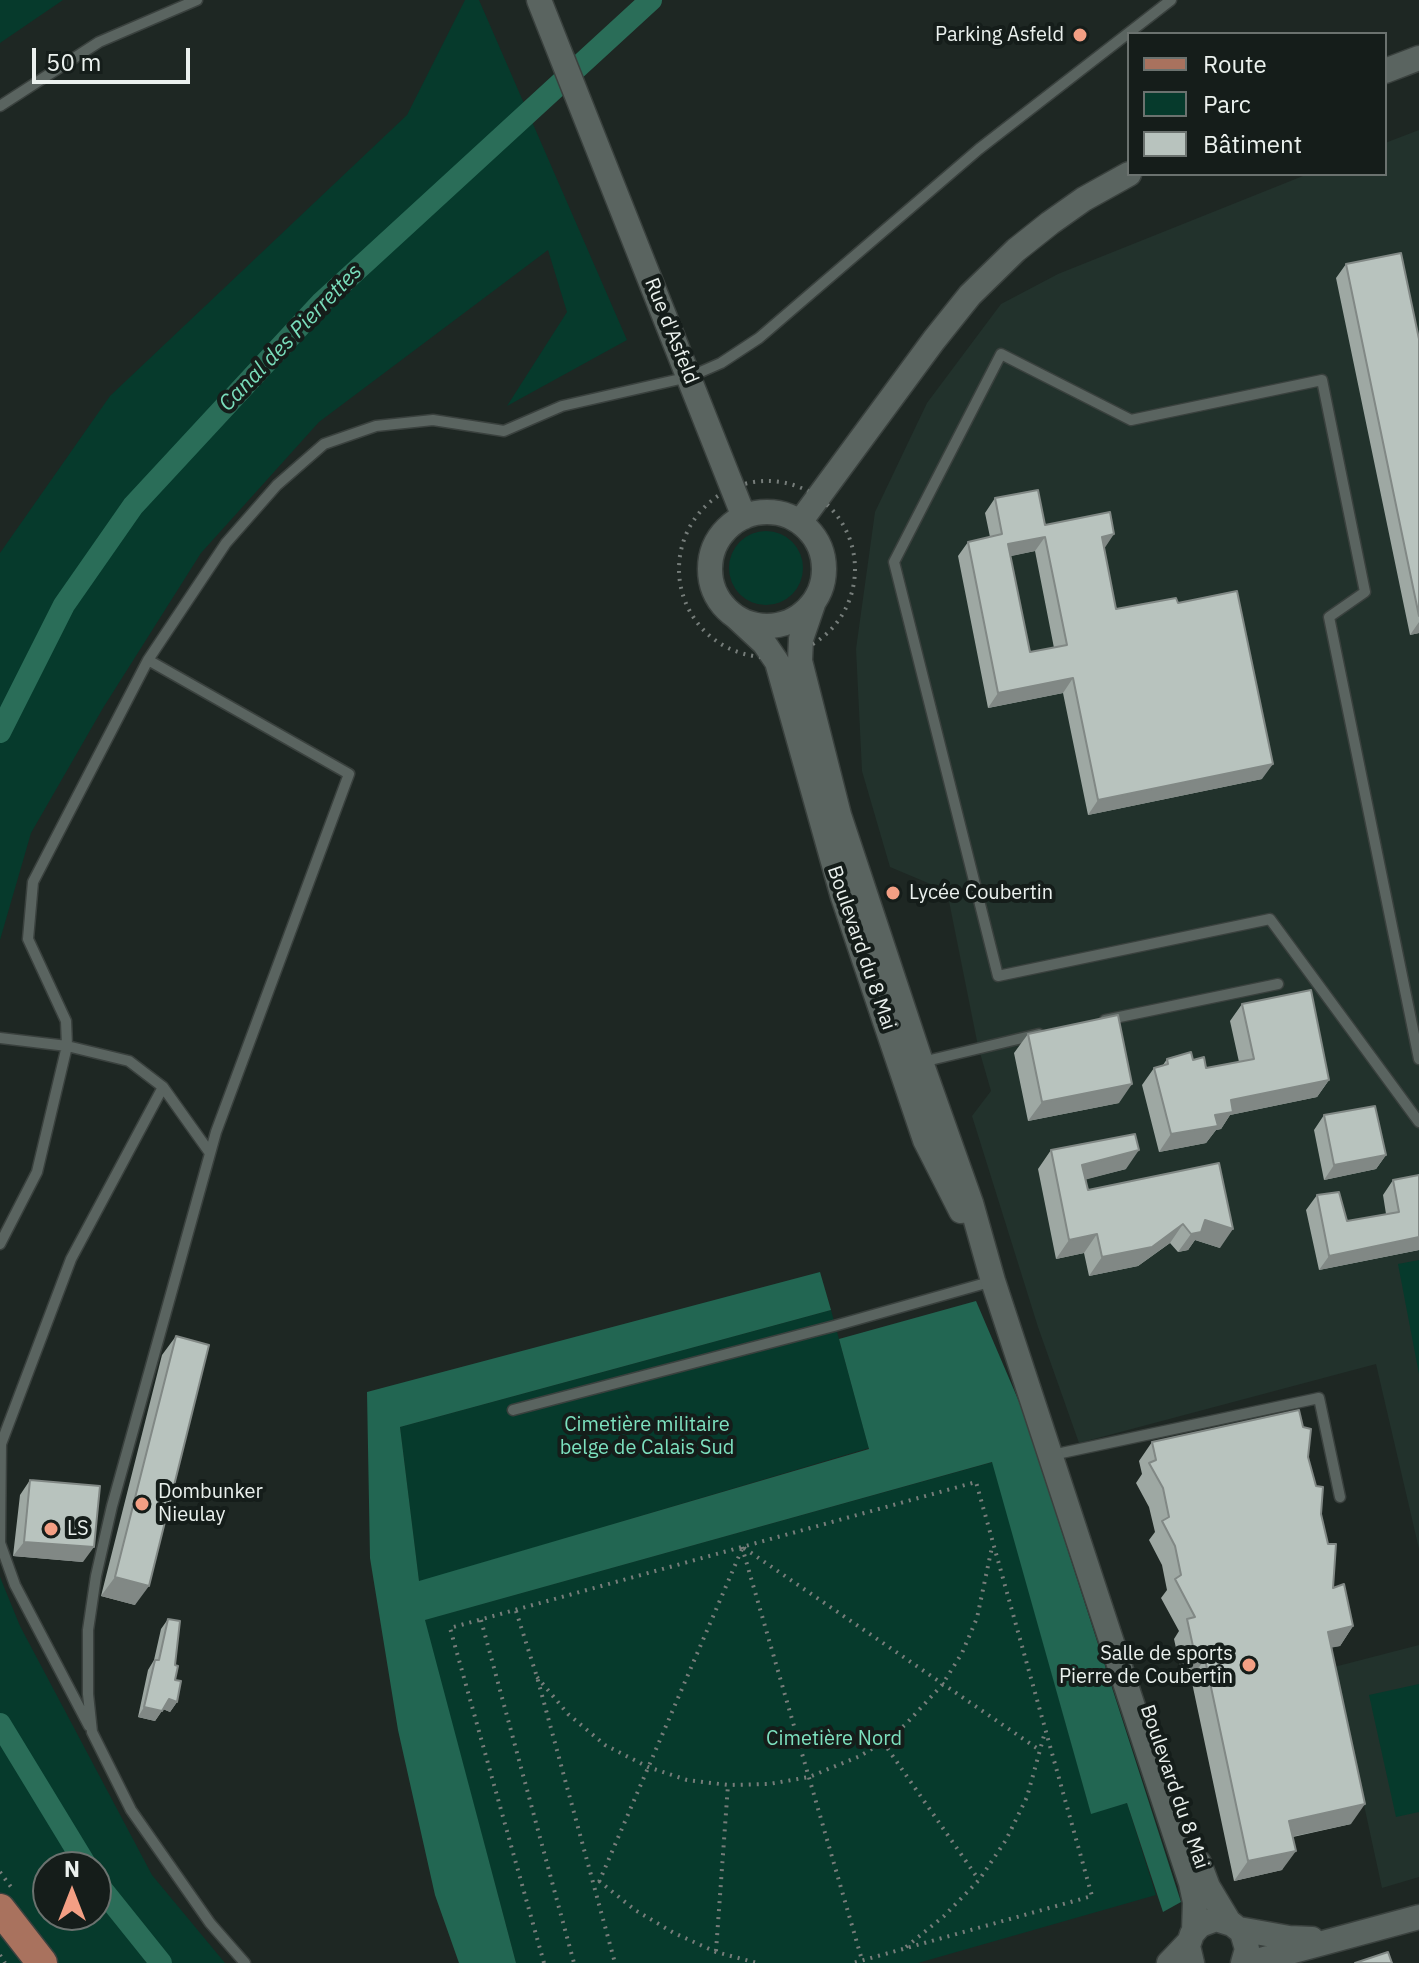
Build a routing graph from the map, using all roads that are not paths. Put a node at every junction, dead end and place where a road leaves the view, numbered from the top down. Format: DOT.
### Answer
graph roads {
  1 [pos="197,0"];
  2 [pos="539,0"];
  3 [pos="1171,0"];
  4 [pos="1130,32"];
  5 [pos="1127,34"];
  6 [pos="1419,58"];
  7 [pos="1387,70"];
  8 [pos="0,106"];
  9 [pos="1127,175"];
  10 [pos="689,377"];
  11 [pos="744,517"];
  12 [pos="800,522"];
  13 [pos="813,604"];
  14 [pos="736,617"];
  15 [pos="148,660"];
  16 [pos="1278,984"];
  17 [pos="1098,1021"];
  18 [pos="1053,1031"];
  19 [pos="0,1038"];
  20 [pos="67,1046"];
  21 [pos="1419,1059"];
  22 [pos="911,1065"];
  23 [pos="163,1087"];
  24 [pos="1419,1122"];
  25 [pos="210,1153"];
  26 [pos="0,1244"];
  27 [pos="993,1281"];
  28 [pos="513,1410"];
  29 [pos="1052,1455"];
  30 [pos="1340,1497"];
  31 [pos="0,1543"];
  32 [pos="1102,1607"];
  33 [pos="92,1732"];
  34 [pos="4,1914"];
  35 [pos="1419,1917"];
  36 [pos="1234,1925"];
  37 [pos="1344,1937"];
  38 [pos="1192,1945"];
  39 [pos="34,1963"];
  40 [pos="42,1963"];
  41 [pos="245,1963"];
  42 [pos="1169,1963"];
  43 [pos="1246,1963"];
  1 -- 8 [label="lane"];
  2 -- 10 [label="street, Rue d'Asfeld"];
  3 -- 4 [label="lane"];
  5 -- 10 [label="lane"];
  6 -- 7 [label="street"];
  9 -- 12 [label="street"];
  10 -- 11 [label="street, Rue d'Asfeld"];
  10 -- 15 [label="lane"];
  11 -- 12 [label="street"];
  11 -- 14 [label="street"];
  12 -- 13 [label="street"];
  13 -- 14 [label="street"];
  13 -- 22 [label="street, Boulevard du 8 Mai"];
  14 -- 22 [label="street, Boulevard du 8 Mai"];
  15 -- 20 [label="lane"];
  15 -- 25 [label="lane"];
  16 -- 17 [label="lane"];
  18 -- 22 [label="lane"];
  19 -- 20 [label="lane"];
  20 -- 23 [label="lane"];
  20 -- 26 [label="lane"];
  21 -- 24 [label="lane"];
  22 -- 27 [label="street, Boulevard du 8 Mai"];
  23 -- 25 [label="lane"];
  23 -- 31 [label="lane"];
  25 -- 33 [label="lane"];
  27 -- 28 [label="lane"];
  27 -- 29 [label="street, Boulevard du 8 Mai"];
  29 -- 30 [label="lane"];
  29 -- 32 [label="street, Boulevard du 8 Mai"];
  31 -- 33 [label="lane"];
  32 -- 36 [label="street, Boulevard du 8 Mai"];
  32 -- 38 [label="street, Boulevard du 8 Mai"];
  33 -- 41 [label="lane"];
  34 -- 39 [label="main road"];
  34 -- 40 [label="main road"];
  35 -- 37 [label="street"];
  36 -- 37 [label="street"];
  36 -- 38 [label="street"];
  36 -- 43 [label="street"];
  37 -- 43 [label="street"];
  38 -- 42 [label="street"];
}
